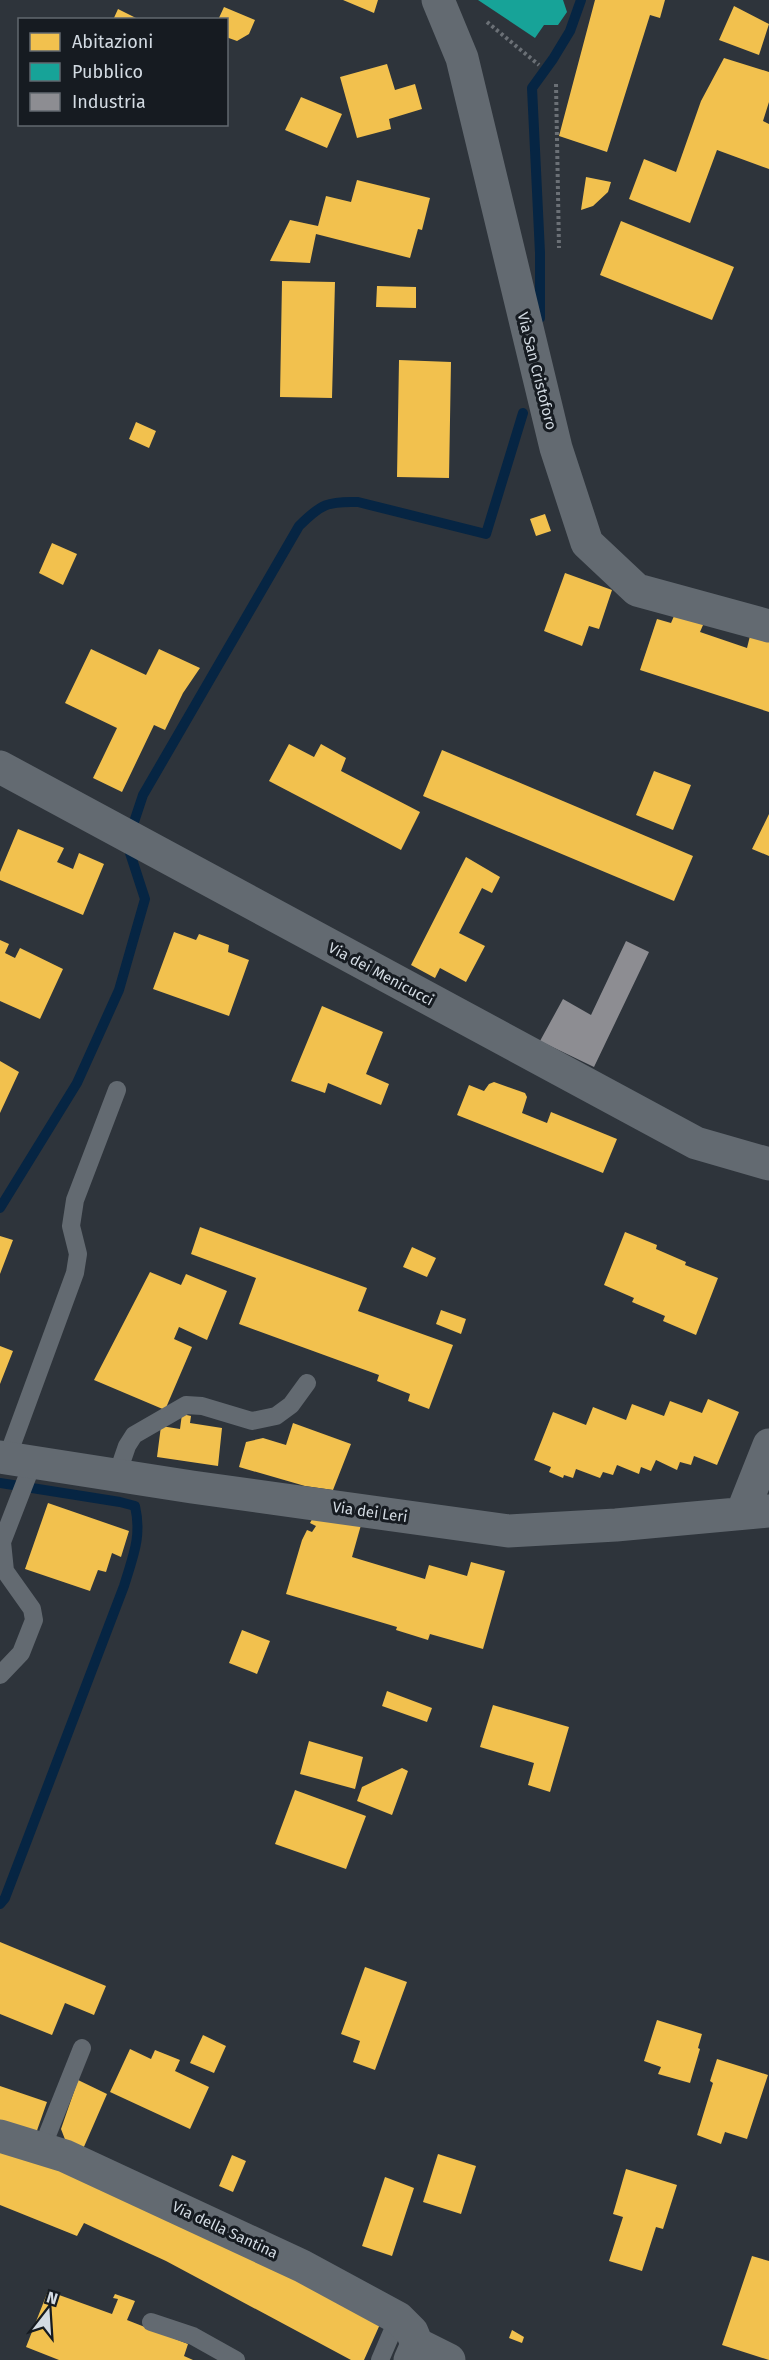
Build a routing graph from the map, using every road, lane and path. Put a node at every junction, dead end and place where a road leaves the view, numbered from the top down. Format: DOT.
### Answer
graph roads {
  1 [pos="438,0"];
  2 [pos="480,16"];
  3 [pos="539,65"];
  4 [pos="556,84"];
  5 [pos="559,248"];
  6 [pos="769,626"];
  7 [pos="0,767"];
  8 [pos="117,1090"];
  9 [pos="769,1164"];
  10 [pos="307,1383"];
  11 [pos="769,1445"];
  12 [pos="14,1459"];
  13 [pos="117,1475"];
  14 [pos="755,1512"];
  15 [pos="0,1675"];
  16 [pos="82,2048"];
  17 [pos="0,2136"];
  18 [pos="42,2148"];
  19 [pos="151,2322"];
  20 [pos="408,2340"];
  21 [pos="236,2360"];
  22 [pos="380,2360"];
  23 [pos="449,2360"];
  1 -- 6 [label="street, Via San Cristoforo"];
  2 -- 3 [label="path"];
  4 -- 5 [label="path"];
  7 -- 9 [label="street, Via dei Menicucci"];
  8 -- 12 [label="lane"];
  10 -- 13 [label="lane"];
  11 -- 14 [label="street, Via dei Leri"];
  12 -- 13 [label="street, Via dei Leri"];
  12 -- 15 [label="lane"];
  13 -- 14 [label="street, Via dei Leri"];
  16 -- 18 [label="lane"];
  17 -- 18 [label="street, Via della Santina"];
  18 -- 20 [label="street, Via della Santina"];
  19 -- 21 [label="lane"];
  20 -- 22 [label="lane"];
  20 -- 23 [label="street, Via della Santina"];
}
